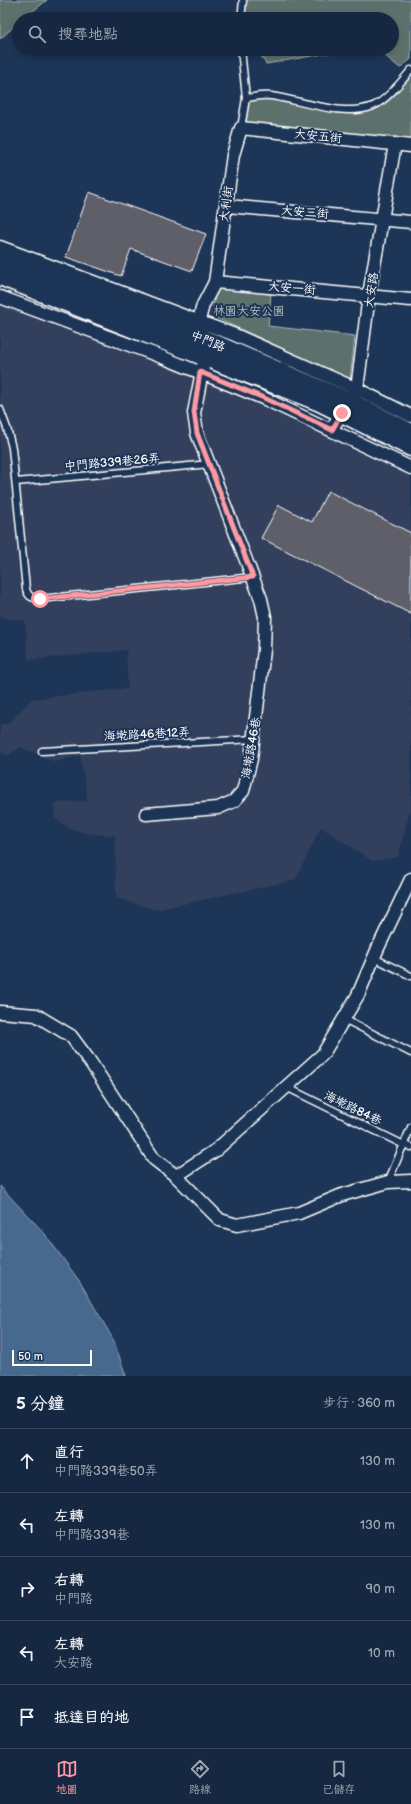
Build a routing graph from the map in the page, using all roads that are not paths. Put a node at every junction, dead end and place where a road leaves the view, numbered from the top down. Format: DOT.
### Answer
graph roads {
  1 [pos="243,0"];
  2 [pos="242,12"];
  3 [pos="242,56"];
  4 [pos="411,70"];
  5 [pos="246,98"];
  6 [pos="241,128"];
  7 [pos="395,144"];
  8 [pos="411,146"];
  9 [pos="227,206"];
  10 [pos="383,219"];
  11 [pos="411,222"];
  12 [pos="0,247"];
  13 [pos="0,260"];
  14 [pos="0,276"];
  15 [pos="215,282"];
  16 [pos="370,295"];
  17 [pos="0,297"];
  18 [pos="411,300"];
  19 [pos="199,320"];
  20 [pos="201,338"];
  21 [pos="202,364"];
  22 [pos="350,401"];
  23 [pos="0,409"];
  24 [pos="411,416"];
  25 [pos="332,430"];
  26 [pos="411,433"];
  27 [pos="411,448"];
  28 [pos="210,464"];
  29 [pos="411,468"];
  30 [pos="16,482"];
  31 [pos="253,577"];
  32 [pos="254,739"];
  33 [pos="42,751"];
  34 [pos="146,814"];
  35 [pos="411,879"];
  36 [pos="406,903"];
  37 [pos="374,958"];
  38 [pos="411,976"];
  39 [pos="0,1012"];
  40 [pos="344,1019"];
  41 [pos="411,1053"];
  42 [pos="286,1087"];
  43 [pos="411,1127"];
  44 [pos="404,1145"];
  45 [pos="411,1147"];
  46 [pos="176,1176"];
  47 [pos="411,1181"];
  48 [pos="388,1182"];
  1 -- 2 [label="lane"];
  3 -- 5 [label="lane"];
  4 -- 5 [label="lane"];
  5 -- 6 [label="lane"];
  6 -- 7 [label="street, 大安五街"];
  6 -- 9 [label="street, 大利街"];
  7 -- 8 [label="street, 大安五街"];
  7 -- 10 [label="street, 大安路"];
  9 -- 10 [label="street, 大安三街"];
  9 -- 15 [label="street, 大利街"];
  10 -- 11 [label="street, 大安三街"];
  10 -- 16 [label="street, 大安路"];
  12 -- 19 [label="street, 中門路"];
  13 -- 20 [label="main road, 中門路"];
  14 -- 21 [label="main road, 中門路"];
  15 -- 16 [label="street, 大安一街"];
  15 -- 19 [label="street, 大利街"];
  16 -- 18 [label="street, 大安一街"];
  16 -- 22 [label="street, 大安路"];
  17 -- 21 [label="street, 中門路"];
  19 -- 20 [label="street, 海墘路46巷"];
  19 -- 22 [label="street, 中門路"];
  20 -- 21 [label="street, 海墘路46巷"];
  20 -- 22 [label="main road, 中門路"];
  21 -- 22 [label="main road, 中門路"];
  21 -- 25 [label="street, 中門路"];
  21 -- 28 [label="street, 海墘路46巷"];
  22 -- 24 [label="street, 中門路"];
  22 -- 25 [label="street, 大安路"];
  22 -- 26 [label="main road, 中門路"];
  22 -- 27 [label="main road, 中門路"];
  23 -- 30 [label="lane"];
  25 -- 29 [label="street, 中門路"];
  28 -- 30 [label="lane, 中門路339巷26弄"];
  28 -- 31 [label="street, 海墘路46巷"];
  30 -- 31 [label="lane"];
  31 -- 32 [label="street, 海墘路46巷"];
  32 -- 33 [label="lane, 海墘路46巷12弄"];
  32 -- 34 [label="street, 海墘路46巷"];
  35 -- 36 [label="street"];
  36 -- 37 [label="street"];
  37 -- 38 [label="lane"];
  37 -- 40 [label="street"];
  39 -- 46 [label="street"];
  40 -- 41 [label="lane"];
  40 -- 42 [label="street"];
  42 -- 44 [label="lane, 海墘路84巷"];
  42 -- 46 [label="street"];
  43 -- 44 [label="lane"];
  44 -- 45 [label="lane, 海墘路84巷"];
  44 -- 48 [label="lane"];
  46 -- 48 [label="street"];
  47 -- 48 [label="street"];
}
